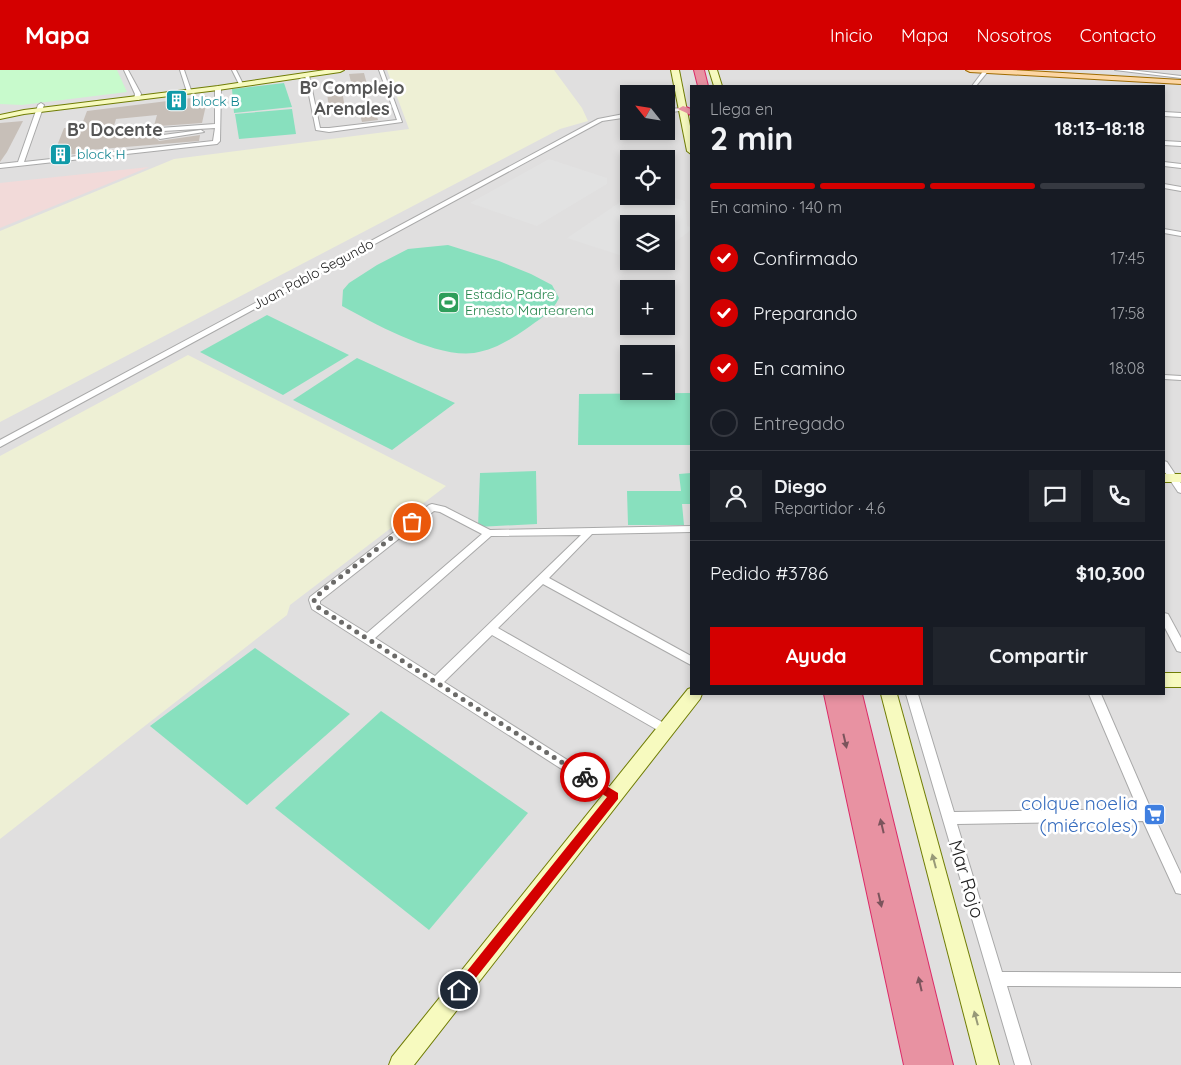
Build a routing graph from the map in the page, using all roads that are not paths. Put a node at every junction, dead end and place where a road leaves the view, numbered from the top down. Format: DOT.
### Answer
graph roads {
  1 [pos="126,70"];
  2 [pos="182,70"];
  3 [pos="234,70"];
  4 [pos="314,70"];
  5 [pos="340,70"];
  6 [pos="382,70"];
  7 [pos="675,70"];
  8 [pos="692,70"];
  9 [pos="699,70"];
  10 [pos="713,70"];
  11 [pos="970,70"];
  12 [pos="986,70"];
  13 [pos="1009,70"];
  14 [pos="1117,70"];
  15 [pos="1156,74"];
  16 [pos="306,75"];
  17 [pos="1181,80"];
  18 [pos="241,83"];
  19 [pos="696,85"];
  20 [pos="703,85"];
  21 [pos="718,85"];
  22 [pos="975,85"];
  23 [pos="218,88"];
  24 [pos="190,90"];
  25 [pos="137,96"];
  26 [pos="41,108"];
  27 [pos="6,111"];
  28 [pos="675,112"];
  29 [pos="688,114"];
  30 [pos="1165,114"];
  31 [pos="1181,115"];
  32 [pos="620,117"];
  33 [pos="216,126"];
  34 [pos="201,132"];
  35 [pos="690,139"];
  36 [pos="1165,143"];
  37 [pos="1181,144"];
  38 [pos="20,164"];
  39 [pos="1165,164"];
  40 [pos="0,166"];
  41 [pos="1181,166"];
  42 [pos="1165,186"];
  43 [pos="1181,189"];
  44 [pos="1165,231"];
  45 [pos="1181,234"];
  46 [pos="1165,377"];
  47 [pos="1181,378"];
  48 [pos="0,444"];
  49 [pos="1165,466"];
  50 [pos="1175,481"];
  51 [pos="690,529"];
  52 [pos="591,530"];
  53 [pos="489,533"];
  54 [pos="542,579"];
  55 [pos="1165,619"];
  56 [pos="492,629"];
  57 [pos="368,638"];
  58 [pos="1181,648"];
  59 [pos="690,660"];
  60 [pos="1165,680"];
  61 [pos="1181,680"];
  62 [pos="437,682"];
  63 [pos="693,695"];
  64 [pos="834,695"];
  65 [pos="850,695"];
  66 [pos="889,695"];
  67 [pos="912,695"];
  68 [pos="1095,695"];
  69 [pos="664,729"];
  70 [pos="614,796"];
  71 [pos="1147,815"];
  72 [pos="949,818"];
  73 [pos="1181,888"];
  74 [pos="997,979"];
  75 [pos="1181,980"];
  76 [pos="400,1065"];
  77 [pos="918,1065"];
  78 [pos="940,1065"];
  79 [pos="988,1065"];
  80 [pos="1023,1065"];
  1 -- 25 [label="street"];
  2 -- 24 [label="street"];
  3 -- 18 [label="street"];
  4 -- 18 [label="main road"];
  5 -- 16 [label="main road"];
  6 -- 16 [label="street"];
  7 -- 29 [label="main road"];
  8 -- 19 [label="highway"];
  9 -- 20 [label="highway"];
  10 -- 21 [label="main road"];
  11 -- 12 [label="main road"];
  12 -- 17 [label="main road"];
  12 -- 22 [label="street"];
  13 -- 15 [label="main road"];
  14 -- 15 [label="street"];
  15 -- 17 [label="main road"];
  16 -- 18 [label="main road"];
  18 -- 23 [label="main road"];
  18 -- 24 [label="main road"];
  23 -- 24 [label="main road"];
  23 -- 33 [label="street"];
  24 -- 25 [label="main road"];
  25 -- 26 [label="main road"];
  26 -- 27 [label="main road"];
  26 -- 38 [label="street"];
  28 -- 29 [label="street"];
  29 -- 35 [label="main road"];
  30 -- 31 [label="street"];
  32 -- 48 [label="street, Juan Pablo Segundo"];
  33 -- 34 [label="street"];
  33 -- 38 [label="street"];
  36 -- 37 [label="street"];
  38 -- 40 [label="street"];
  39 -- 41 [label="street"];
  42 -- 43 [label="street"];
  44 -- 45 [label="street"];
  46 -- 47 [label="street"];
  49 -- 50 [label="street"];
  51 -- 52 [label="street"];
  52 -- 53 [label="street"];
  52 -- 54 [label="street"];
  53 -- 57 [label="street"];
  53 -- 57 [label="street"];
  54 -- 56 [label="street"];
  54 -- 59 [label="street"];
  55 -- 58 [label="street"];
  56 -- 62 [label="street"];
  56 -- 69 [label="street"];
  57 -- 62 [label="street"];
  60 -- 61 [label="main road"];
  62 -- 70 [label="street"];
  63 -- 69 [label="main road"];
  64 -- 77 [label="highway, one-way"];
  78 -- 65 [label="highway, one-way"];
  79 -- 66 [label="main road, one-way"];
  67 -- 72 [label="street, Mar Rojo"];
  68 -- 71 [label="street"];
  69 -- 70 [label="main road"];
  70 -- 76 [label="main road"];
  71 -- 72 [label="street"];
  71 -- 73 [label="street"];
  72 -- 74 [label="street, Mar Rojo"];
  74 -- 75 [label="street"];
  74 -- 80 [label="street, Mar Rojo"];
}
